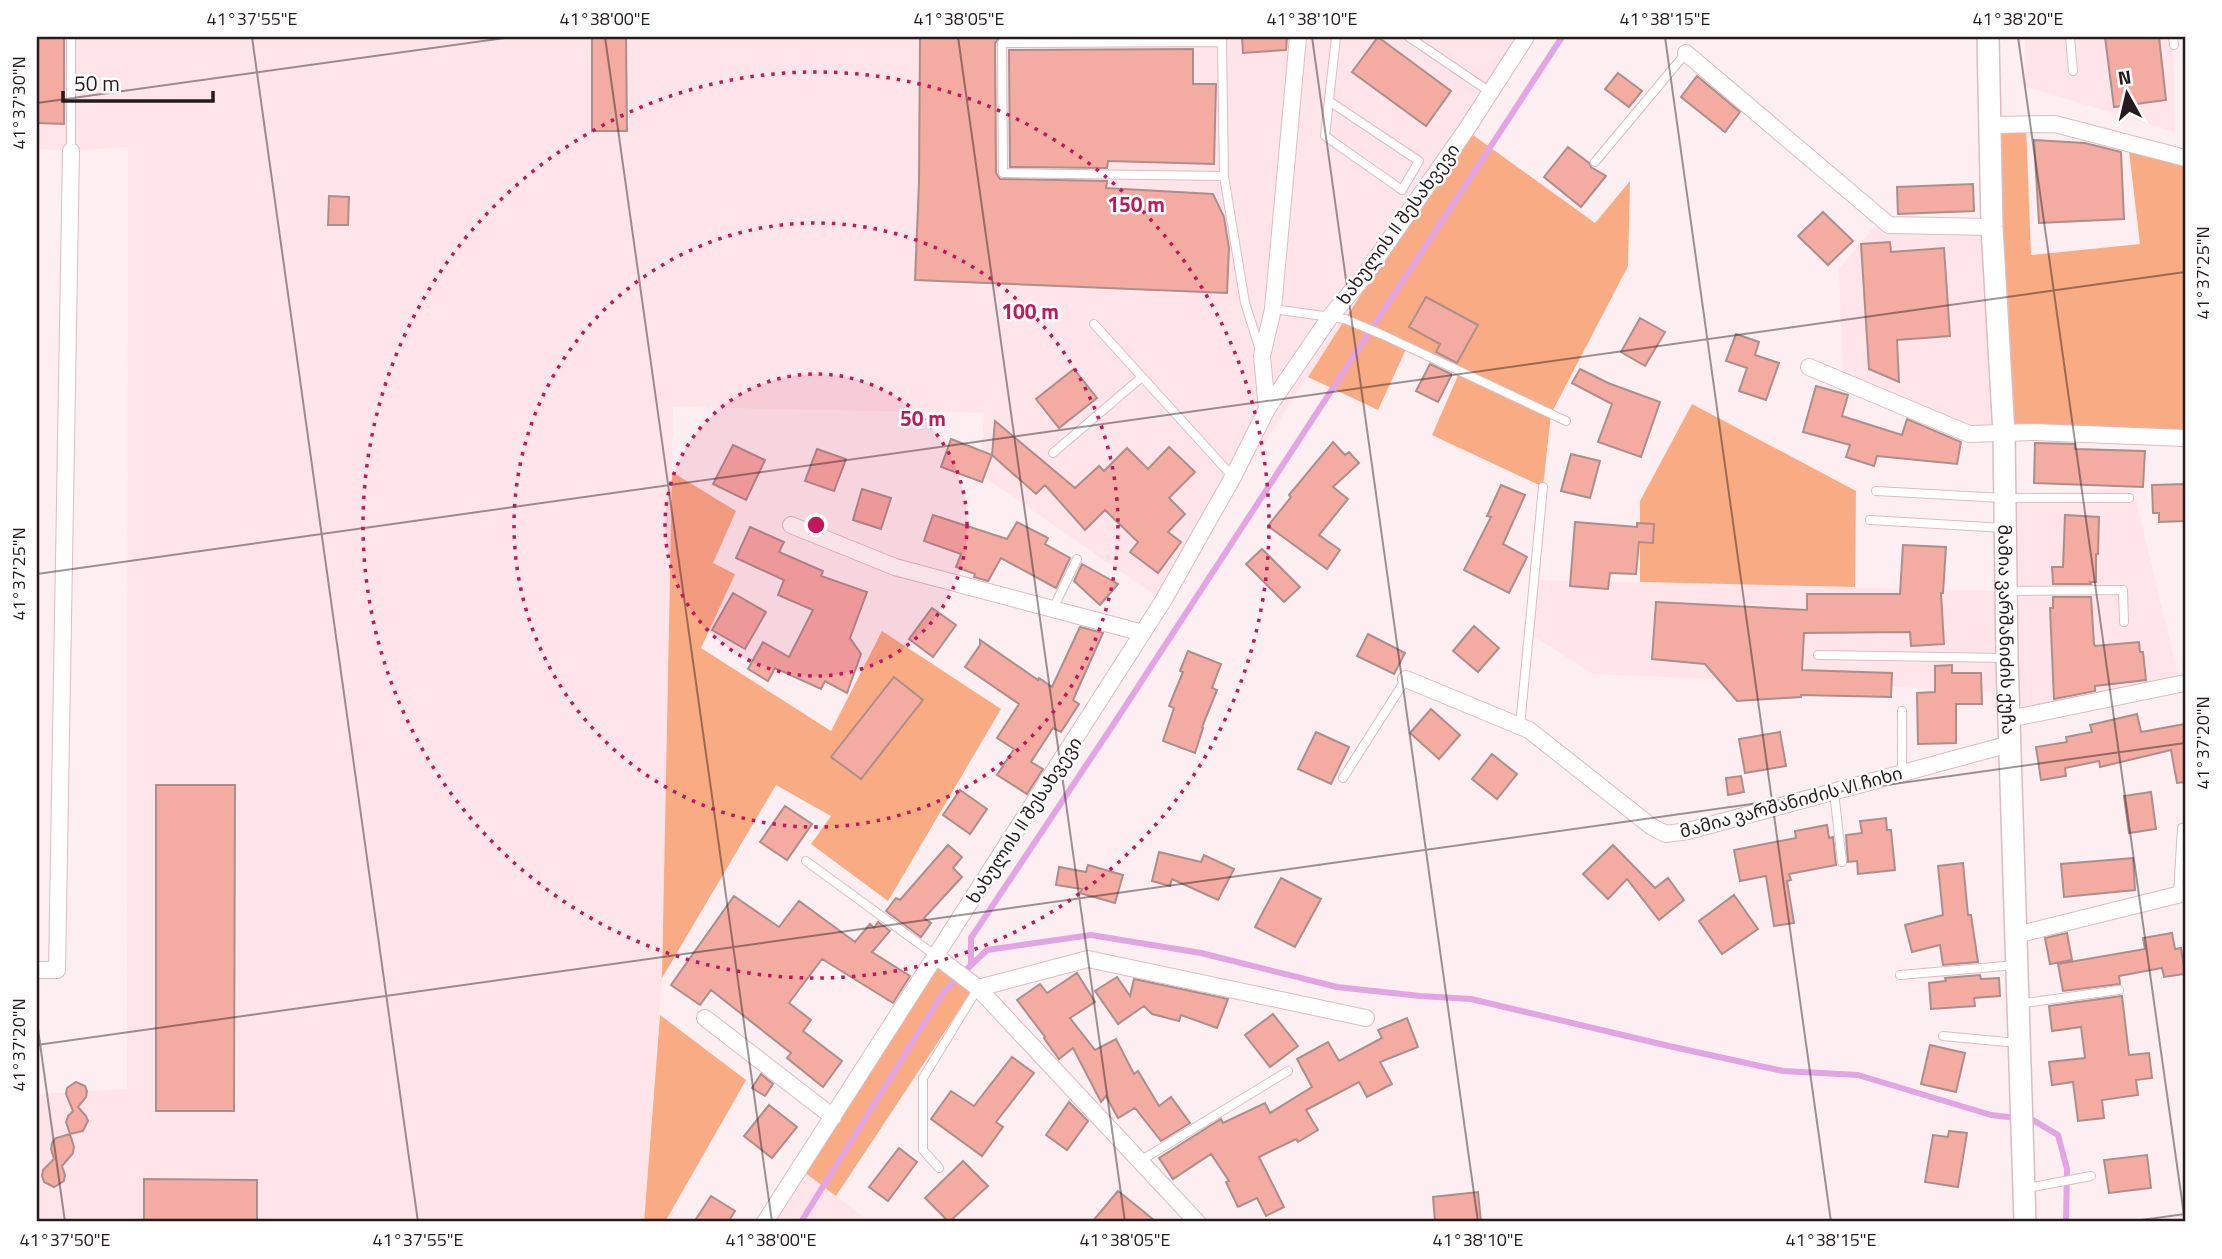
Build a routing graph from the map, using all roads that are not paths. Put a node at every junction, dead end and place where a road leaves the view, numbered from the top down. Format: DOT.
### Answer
graph roads {
  1 [pos="71,37"];
  2 [pos="1298,37"];
  3 [pos="1336,37"];
  4 [pos="1409,37"];
  5 [pos="1526,37"];
  6 [pos="1988,37"];
  7 [pos="2070,37"];
  8 [pos="1222,39"];
  9 [pos="1686,53"];
  10 [pos="2073,71"];
  11 [pos="1490,92"];
  12 [pos="1329,101"];
  13 [pos="1991,125"];
  14 [pos="71,151"];
  15 [pos="2185,158"];
  16 [pos="1595,162"];
  17 [pos="1224,176"];
  18 [pos="1992,227"];
  19 [pos="1273,309"];
  20 [pos="1330,317"];
  21 [pos="1094,324"];
  22 [pos="1262,356"];
  23 [pos="1809,367"];
  24 [pos="1142,377"];
  25 [pos="1267,409"];
  26 [pos="1566,421"];
  27 [pos="2004,433"];
  28 [pos="2185,438"];
  29 [pos="1053,453"];
  30 [pos="1233,477"];
  31 [pos="1543,487"];
  32 [pos="1876,491"];
  33 [pos="2003,498"];
  34 [pos="2129,498"];
  35 [pos="1870,520"];
  36 [pos="791,525"];
  37 [pos="2004,528"];
  38 [pos="1077,559"];
  39 [pos="2005,591"];
  40 [pos="1053,608"];
  41 [pos="2124,622"];
  42 [pos="1143,633"];
  43 [pos="1818,654"];
  44 [pos="2007,658"];
  45 [pos="1406,679"];
  46 [pos="2185,682"];
  47 [pos="1902,711"];
  48 [pos="2009,719"];
  49 [pos="1520,726"];
  50 [pos="2010,744"];
  51 [pos="1902,773"];
  52 [pos="1343,778"];
  53 [pos="1834,792"];
  54 [pos="2185,827"];
  55 [pos="806,862"];
  56 [pos="1842,862"];
  57 [pos="2181,893"];
  58 [pos="2016,935"];
  59 [pos="936,956"];
  60 [pos="2017,965"];
  61 [pos="37,970"];
  62 [pos="1900,975"];
  63 [pos="976,987"];
  64 [pos="2119,990"];
  65 [pos="2018,1004"];
  66 [pos="705,1018"];
  67 [pos="1366,1018"];
  68 [pos="1943,1036"];
  69 [pos="2020,1043"];
  70 [pos="1287,1072"];
  71 [pos="834,1117"];
  72 [pos="1140,1161"];
  73 [pos="939,1168"];
  74 [pos="2091,1176"];
  75 [pos="2024,1189"];
  76 [pos="765,1222"];
  77 [pos="1197,1222"];
  78 [pos="2025,1222"];
  1 -- 14 [label="lane"];
  2 -- 19 [label="street"];
  3 -- 12 [label="lane"];
  4 -- 11 [label="lane"];
  5 -- 11 [label="street, ხახულის II შესახვევი"];
  6 -- 13 [label="street, მამია ვარშანიძის ქუჩა"];
  7 -- 10 [label="lane"];
  8 -- 17 [label="lane"];
  8 -- 17 [label="lane"];
  9 -- 16 [label="lane"];
  9 -- 18 [label="street"];
  11 -- 20 [label="street, ხახულის II შესახვევი"];
  12 -- 12 [label="lane"];
  13 -- 15 [label="street"];
  13 -- 18 [label="street, მამია ვარშანიძის ქუჩა"];
  14 -- 61 [label="street"];
  17 -- 22 [label="lane"];
  18 -- 27 [label="street, მამია ვარშანიძის ქუჩა"];
  19 -- 20 [label="lane"];
  19 -- 22 [label="street"];
  20 -- 25 [label="street, ხახულის II შესახვევი"];
  20 -- 26 [label="lane"];
  21 -- 24 [label="lane"];
  22 -- 25 [label="street"];
  23 -- 27 [label="street"];
  24 -- 29 [label="lane"];
  24 -- 30 [label="lane"];
  25 -- 30 [label="street, ხახულის II შესახვევი"];
  27 -- 28 [label="street"];
  27 -- 33 [label="street, მამია ვარშანიძის ქუჩა"];
  30 -- 42 [label="street, ხახულის II შესახვევი"];
  31 -- 49 [label="lane"];
  32 -- 33 [label="lane"];
  33 -- 34 [label="lane"];
  33 -- 37 [label="street, მამია ვარშანიძის ქუჩა"];
  35 -- 37 [label="lane"];
  36 -- 40 [label="street"];
  37 -- 39 [label="street, მამია ვარშანიძის ქუჩა"];
  38 -- 40 [label="lane"];
  39 -- 41 [label="lane"];
  39 -- 44 [label="street, მამია ვარშანიძის ქუჩა"];
  40 -- 42 [label="street"];
  42 -- 59 [label="street, ხახულის II შესახვევი"];
  43 -- 44 [label="lane"];
  44 -- 48 [label="street, მამია ვარშანიძის ქუჩა"];
  45 -- 49 [label="street, მამია ვარშანიძის VI ჩიხი"];
  45 -- 52 [label="lane, მამია ვარშანიძის VI ჩიხი"];
  46 -- 48 [label="street"];
  47 -- 51 [label="lane"];
  48 -- 50 [label="street, მამია ვარშანიძის ქუჩა"];
  49 -- 53 [label="street, მამია ვარშანიძის VI ჩიხი"];
  50 -- 51 [label="street, მამია ვარშანიძის VI ჩიხი"];
  50 -- 58 [label="street, მამია ვარშანიძის ქუჩა"];
  51 -- 53 [label="street, მამია ვარშანიძის VI ჩიხი"];
  53 -- 56 [label="lane"];
  54 -- 57 [label="lane"];
  55 -- 59 [label="lane"];
  57 -- 58 [label="street"];
  58 -- 60 [label="street, მამია ვარშანიძის ქუჩა"];
  59 -- 63 [label="street"];
  59 -- 71 [label="street, ხახულის II შესახვევი"];
  60 -- 62 [label="lane"];
  60 -- 65 [label="street, მამია ვარშანიძის ქუჩა"];
  63 -- 67 [label="street"];
  63 -- 72 [label="street"];
  63 -- 73 [label="lane"];
  64 -- 65 [label="lane"];
  65 -- 69 [label="street, მამია ვარშანიძის ქუჩა"];
  66 -- 71 [label="street"];
  68 -- 69 [label="lane"];
  69 -- 75 [label="street, მამია ვარშანიძის ქუჩა"];
  70 -- 72 [label="lane"];
  71 -- 76 [label="street, ხახულის II შესახვევი"];
  72 -- 77 [label="street"];
  74 -- 75 [label="lane"];
  75 -- 78 [label="street, მამია ვარშანიძის ქუჩა"];
}
